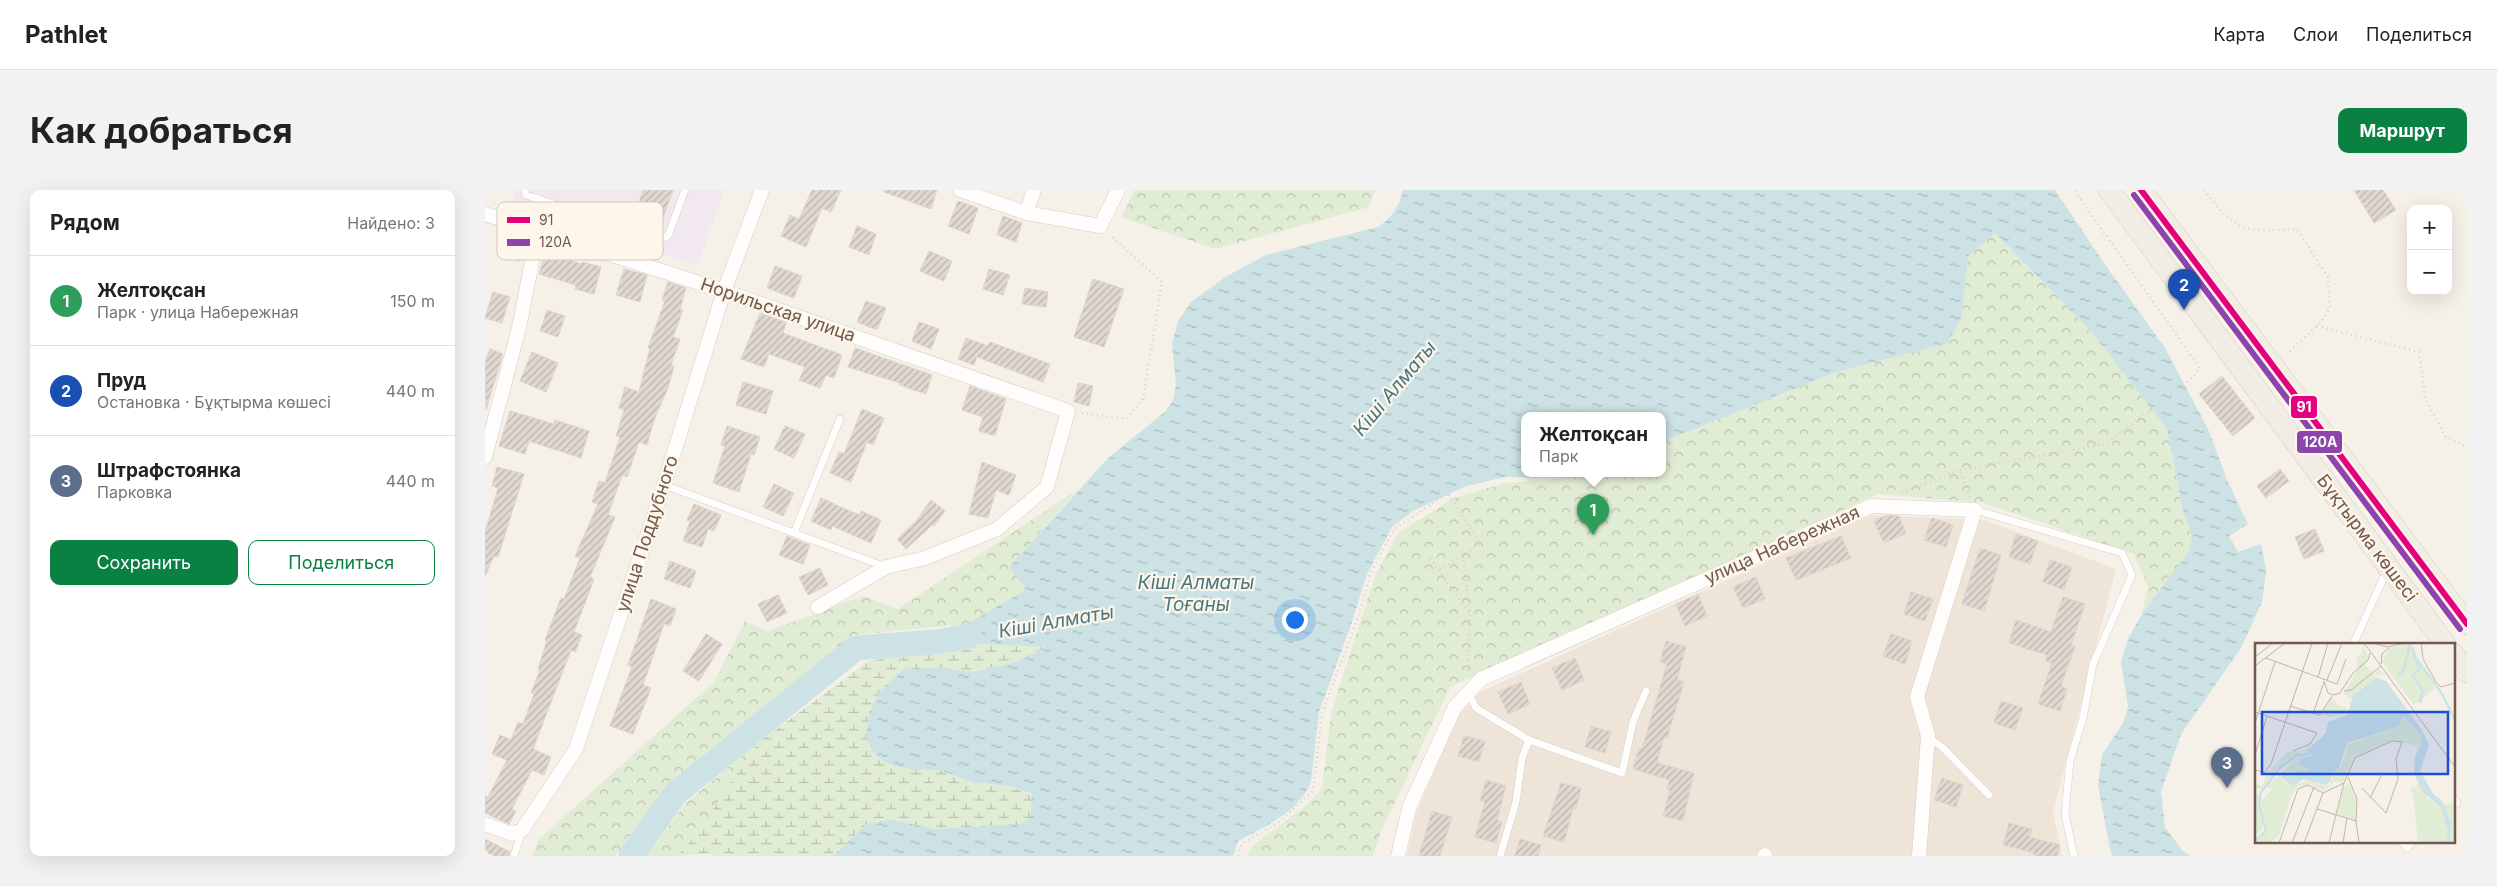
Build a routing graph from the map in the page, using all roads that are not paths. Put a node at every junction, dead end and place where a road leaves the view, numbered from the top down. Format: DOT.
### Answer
graph roads {
  1 [pos="525,190"];
  2 [pos="685,190"];
  3 [pos="762,190"];
  4 [pos="961,190"];
  5 [pos="1034,190"];
  6 [pos="1118,190"];
  7 [pos="2109,190"];
  8 [pos="2141,190"];
  9 [pos="537,198"];
  10 [pos="536,202"];
  11 [pos="549,202"];
  12 [pos="1026,213"];
  13 [pos="485,214"];
  14 [pos="497,218"];
  15 [pos="663,238"];
  16 [pos="527,260"];
  17 [pos="628,260"];
  18 [pos="724,291"];
  19 [pos="840,419"];
  20 [pos="485,457"];
  21 [pos="664,485"];
  22 [pos="1975,510"];
  23 [pos="794,533"];
  24 [pos="886,567"];
  25 [pos="2389,567"];
  26 [pos="818,607"];
  27 [pos="2467,624"];
  28 [pos="2354,643"];
  29 [pos="2446,643"];
  30 [pos="2455,657"];
  31 [pos="2467,672"];
  32 [pos="1646,690"];
  33 [pos="1468,692"];
  34 [pos="1928,736"];
  35 [pos="1529,740"];
  36 [pos="1989,795"];
  37 [pos="485,824"];
  38 [pos="522,830"];
  39 [pos="514,856"];
  40 [pos="1398,856"];
  41 [pos="1500,856"];
  42 [pos="1919,856"];
  43 [pos="2074,856"];
  1 -- 9 [label="lane"];
  2 -- 15 [label="lane"];
  3 -- 18 [label="street, улица Поддубного"];
  4 -- 12 [label="street"];
  5 -- 12 [label="street"];
  6 -- 12 [label="street"];
  7 -- 25 [label="main road, Бұқтырма көшесі"];
  8 -- 27 [label="main road, Бұқтырма көшесі"];
  9 -- 10 [label="lane"];
  9 -- 11 [label="lane"];
  13 -- 14 [label="street, Норильская улица"];
  16 -- 20 [label="street"];
  17 -- 18 [label="street, Норильская улица"];
  18 -- 21 [label="street, улица Поддубного"];
  18 -- 24 [label="street, Норильская улица"];
  19 -- 23 [label="lane"];
  21 -- 23 [label="lane"];
  21 -- 38 [label="street, улица Поддубного"];
  22 -- 33 [label="street, улица Набережная"];
  22 -- 34 [label="street"];
  22 -- 43 [label="lane"];
  23 -- 24 [label="lane"];
  24 -- 26 [label="street"];
  25 -- 28 [label="lane"];
  25 -- 29 [label="main road, Бұқтырма көшесі"];
  30 -- 31 [label="main road"];
  32 -- 35 [label="lane"];
  33 -- 35 [label="lane"];
  33 -- 40 [label="street, улица Набережная"];
  34 -- 36 [label="lane"];
  34 -- 42 [label="street"];
  35 -- 41 [label="lane"];
  37 -- 38 [label="street"];
  38 -- 39 [label="lane"];
}
